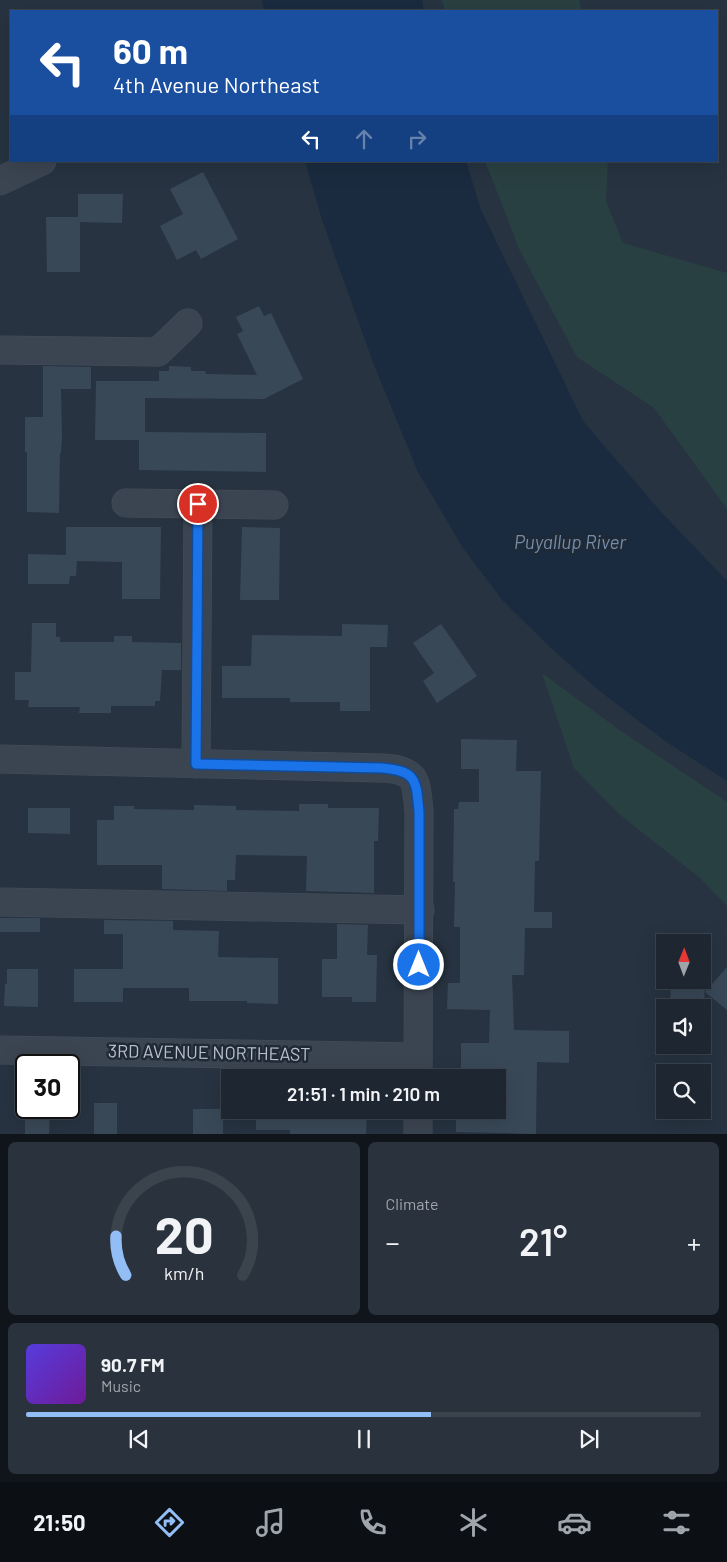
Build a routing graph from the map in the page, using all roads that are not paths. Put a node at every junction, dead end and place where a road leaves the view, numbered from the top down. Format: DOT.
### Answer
graph roads {
  1 [pos="40,162"];
  2 [pos="0,181"];
  3 [pos="188,323"];
  4 [pos="0,350"];
  5 [pos="126,503"];
  6 [pos="198,504"];
  7 [pos="274,505"];
  8 [pos="0,759"];
  9 [pos="196,764"];
  10 [pos="0,902"];
  11 [pos="420,910"];
  12 [pos="0,1050"];
  13 [pos="418,1067"];
  14 [pos="418,1119"];
  15 [pos="418,1134"];
  1 -- 2 [label="street"];
  3 -- 4 [label="street"];
  5 -- 6 [label="street"];
  6 -- 7 [label="street"];
  6 -- 9 [label="street"];
  8 -- 9 [label="street"];
  9 -- 11 [label="street"];
  10 -- 11 [label="street"];
  11 -- 13 [label="street"];
  12 -- 13 [label="street, 3RD AVENUE NORTHEAST"];
  14 -- 15 [label="street"];
}
